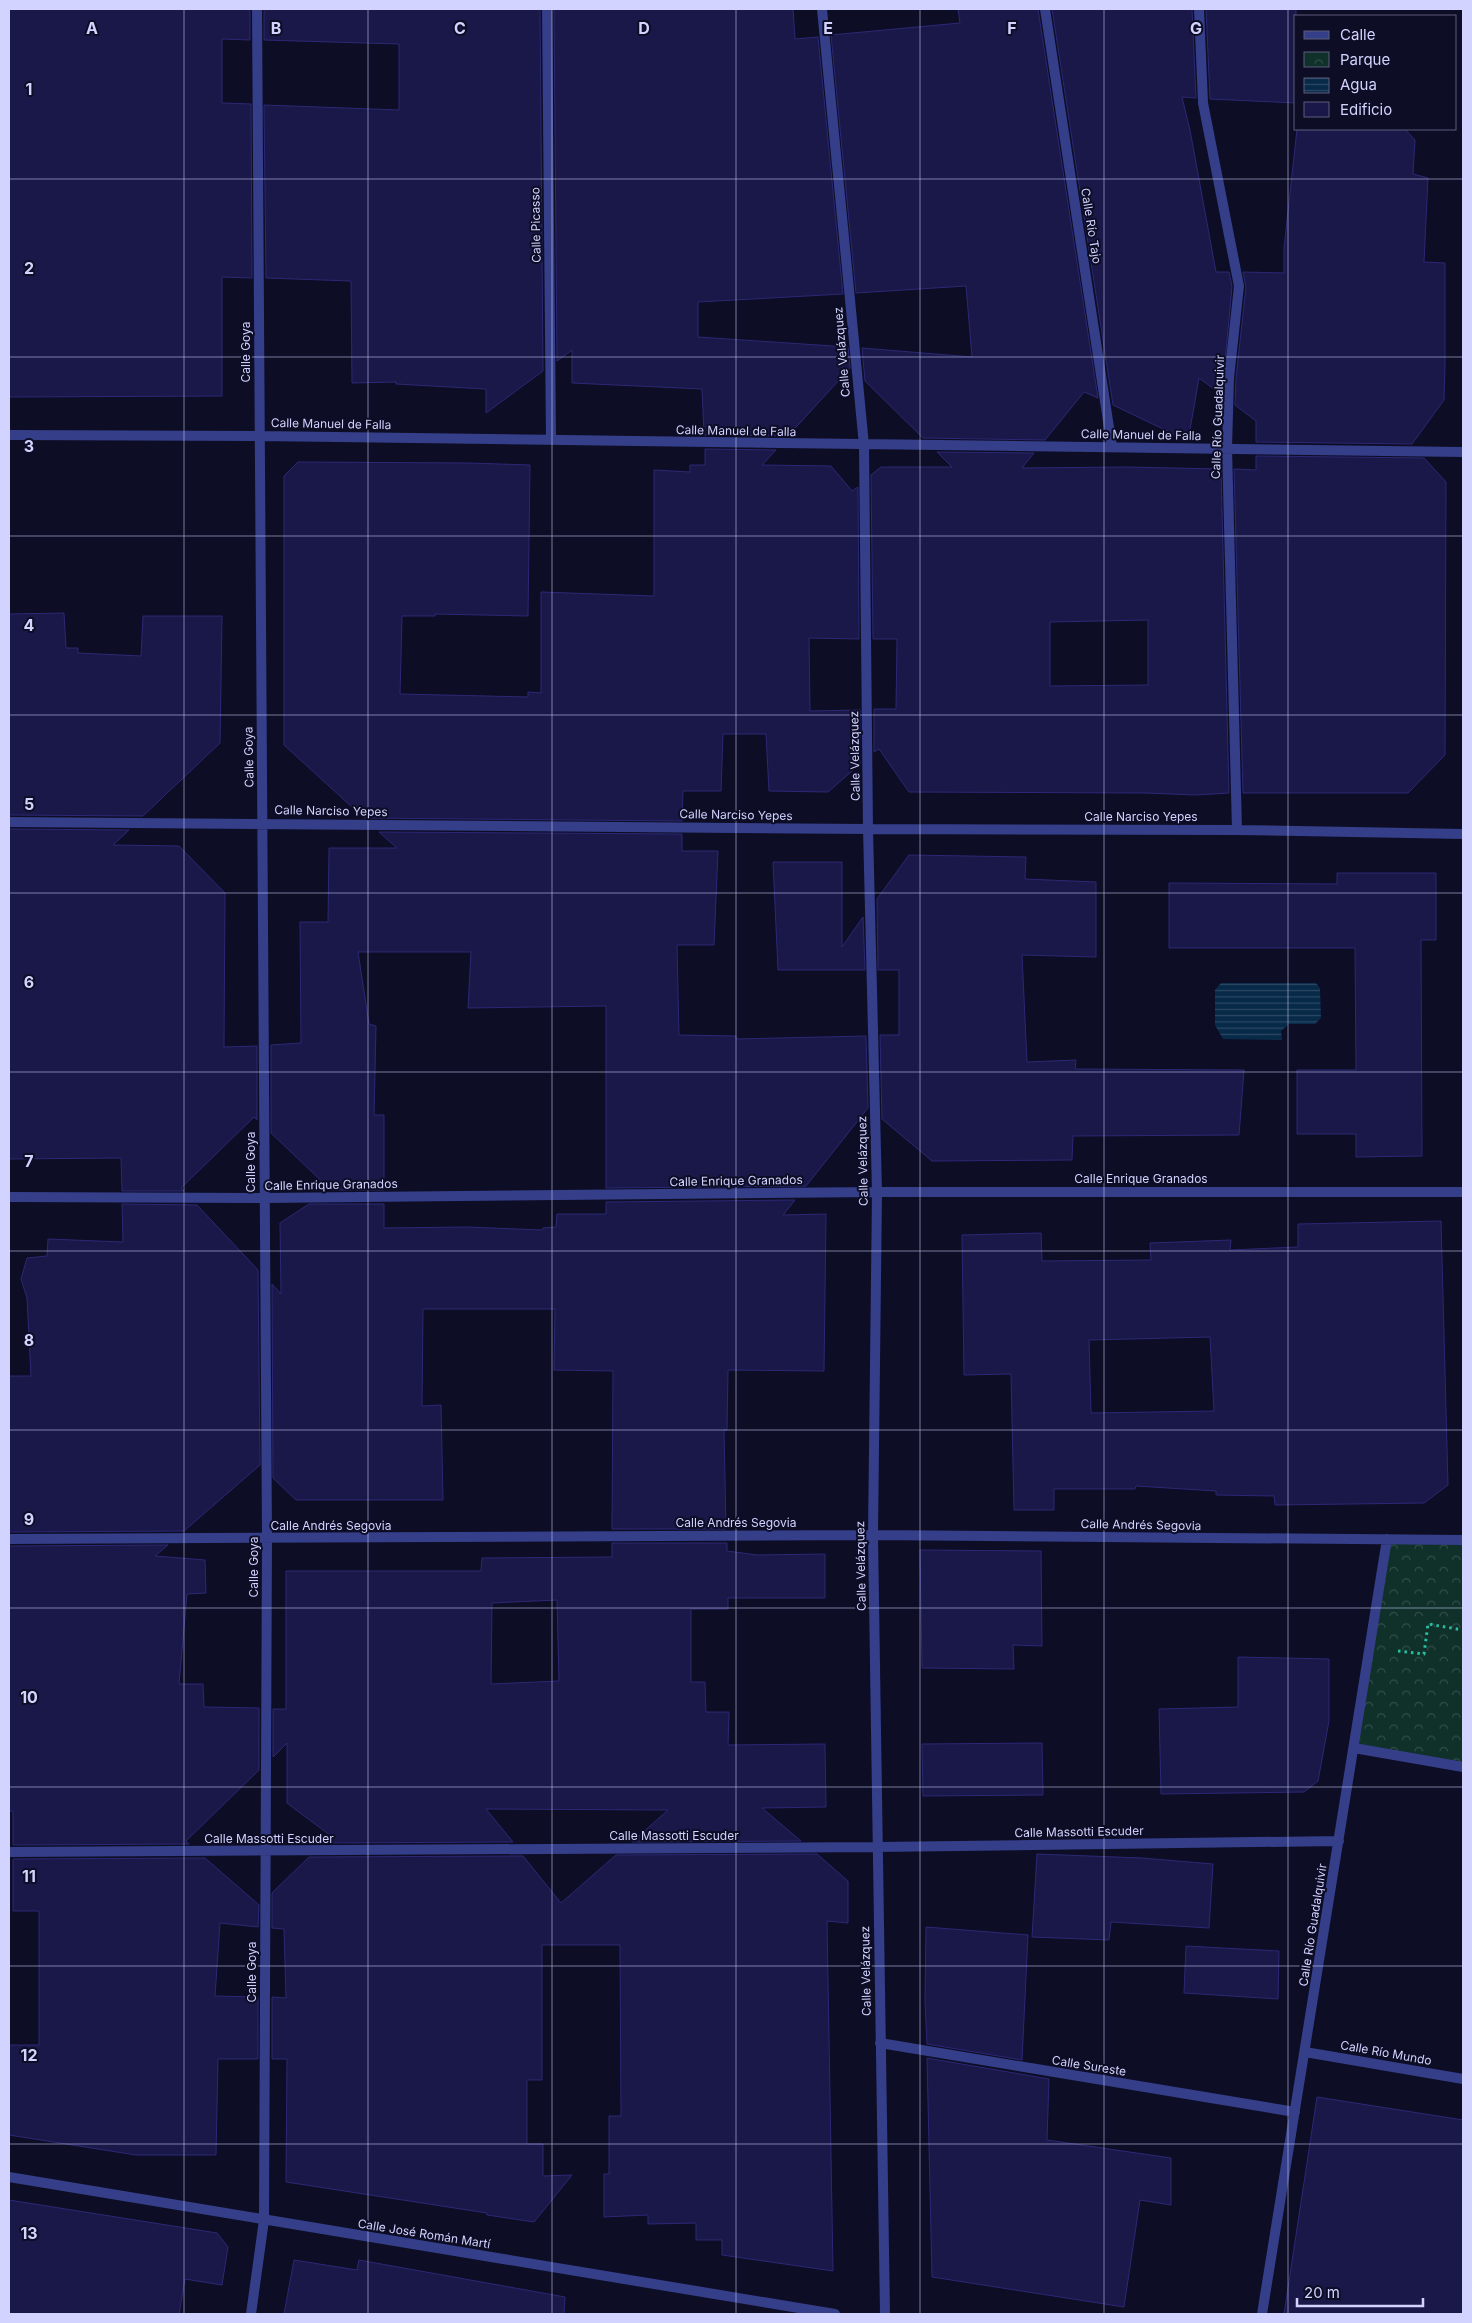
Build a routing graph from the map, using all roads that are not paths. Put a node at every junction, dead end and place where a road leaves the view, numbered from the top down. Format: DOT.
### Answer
graph roads {
  1 [pos="258,9"];
  2 [pos="547,9"];
  3 [pos="822,9"];
  4 [pos="1045,9"];
  5 [pos="1198,9"];
  6 [pos="9,435"];
  7 [pos="259,436"];
  8 [pos="551,440"];
  9 [pos="864,445"];
  10 [pos="1112,447"];
  11 [pos="1227,448"];
  12 [pos="1463,452"];
  13 [pos="9,822"];
  14 [pos="263,823"];
  15 [pos="868,829"];
  16 [pos="1237,830"];
  17 [pos="1463,834"];
  18 [pos="877,1192"];
  19 [pos="1463,1192"];
  20 [pos="9,1197"];
  21 [pos="263,1198"];
  22 [pos="873,1534"];
  23 [pos="9,1539"];
  24 [pos="267,1539"];
  25 [pos="1387,1539"];
  26 [pos="1463,1540"];
  27 [pos="1354,1748"];
  28 [pos="1463,1767"];
  29 [pos="1339,1841"];
  30 [pos="877,1847"];
  31 [pos="9,1852"];
  32 [pos="265,1852"];
  33 [pos="880,2043"];
  34 [pos="1305,2052"];
  35 [pos="1463,2079"];
  36 [pos="1295,2112"];
  37 [pos="9,2177"];
  38 [pos="264,2220"];
  39 [pos="251,2314"];
  40 [pos="836,2314"];
  41 [pos="885,2314"];
  42 [pos="1262,2314"];
  1 -- 7 [label="street, Calle Goya"];
  2 -- 8 [label="street, Calle Picasso"];
  3 -- 9 [label="street, Calle Velázquez"];
  4 -- 10 [label="street, Calle Río Tajo"];
  5 -- 11 [label="street, Calle Río Guadalquivir"];
  6 -- 7 [label="street, Calle Manuel de Falla"];
  7 -- 8 [label="street, Calle Manuel de Falla"];
  7 -- 14 [label="street, Calle Goya"];
  8 -- 9 [label="street, Calle Manuel de Falla"];
  9 -- 10 [label="street, Calle Manuel de Falla"];
  9 -- 15 [label="street, Calle Velázquez"];
  10 -- 11 [label="street, Calle Manuel de Falla"];
  11 -- 12 [label="street, Calle Manuel de Falla"];
  11 -- 16 [label="street, Calle Río Guadalquivir"];
  13 -- 14 [label="street, Calle Narciso Yepes"];
  14 -- 15 [label="street, Calle Narciso Yepes"];
  14 -- 21 [label="street, Calle Goya"];
  15 -- 16 [label="street, Calle Narciso Yepes"];
  15 -- 18 [label="street, Calle Velázquez"];
  16 -- 17 [label="street, Calle Narciso Yepes"];
  18 -- 19 [label="street, Calle Enrique Granados"];
  18 -- 21 [label="street, Calle Enrique Granados"];
  18 -- 22 [label="street, Calle Velázquez"];
  20 -- 21 [label="street, Calle Enrique Granados"];
  21 -- 24 [label="street, Calle Goya"];
  22 -- 24 [label="street, Calle Andrés Segovia"];
  22 -- 25 [label="street, Calle Andrés Segovia"];
  22 -- 30 [label="street, Calle Velázquez"];
  23 -- 24 [label="street, Calle Andrés Segovia"];
  24 -- 32 [label="street, Calle Goya"];
  25 -- 26 [label="street, Calle Andrés Segovia"];
  25 -- 27 [label="street, Calle Río Guadalquivir"];
  27 -- 28 [label="street"];
  27 -- 29 [label="street, Calle Río Guadalquivir"];
  29 -- 30 [label="street, Calle Massotti Escuder"];
  29 -- 34 [label="street, Calle Río Guadalquivir"];
  30 -- 32 [label="street, Calle Massotti Escuder"];
  30 -- 33 [label="street, Calle Velázquez"];
  31 -- 32 [label="street, Calle Massotti Escuder"];
  32 -- 38 [label="street, Calle Goya"];
  33 -- 36 [label="street, Calle Sureste"];
  33 -- 41 [label="street, Calle Velázquez"];
  34 -- 35 [label="street, Calle Río Mundo"];
  34 -- 36 [label="street, Calle Río Guadalquivir"];
  36 -- 42 [label="street, Calle Río Guadalquivir"];
  37 -- 38 [label="street, Calle José Román Martí"];
  38 -- 39 [label="street, Calle Goya"];
  38 -- 40 [label="street, Calle José Román Martí"];
}
